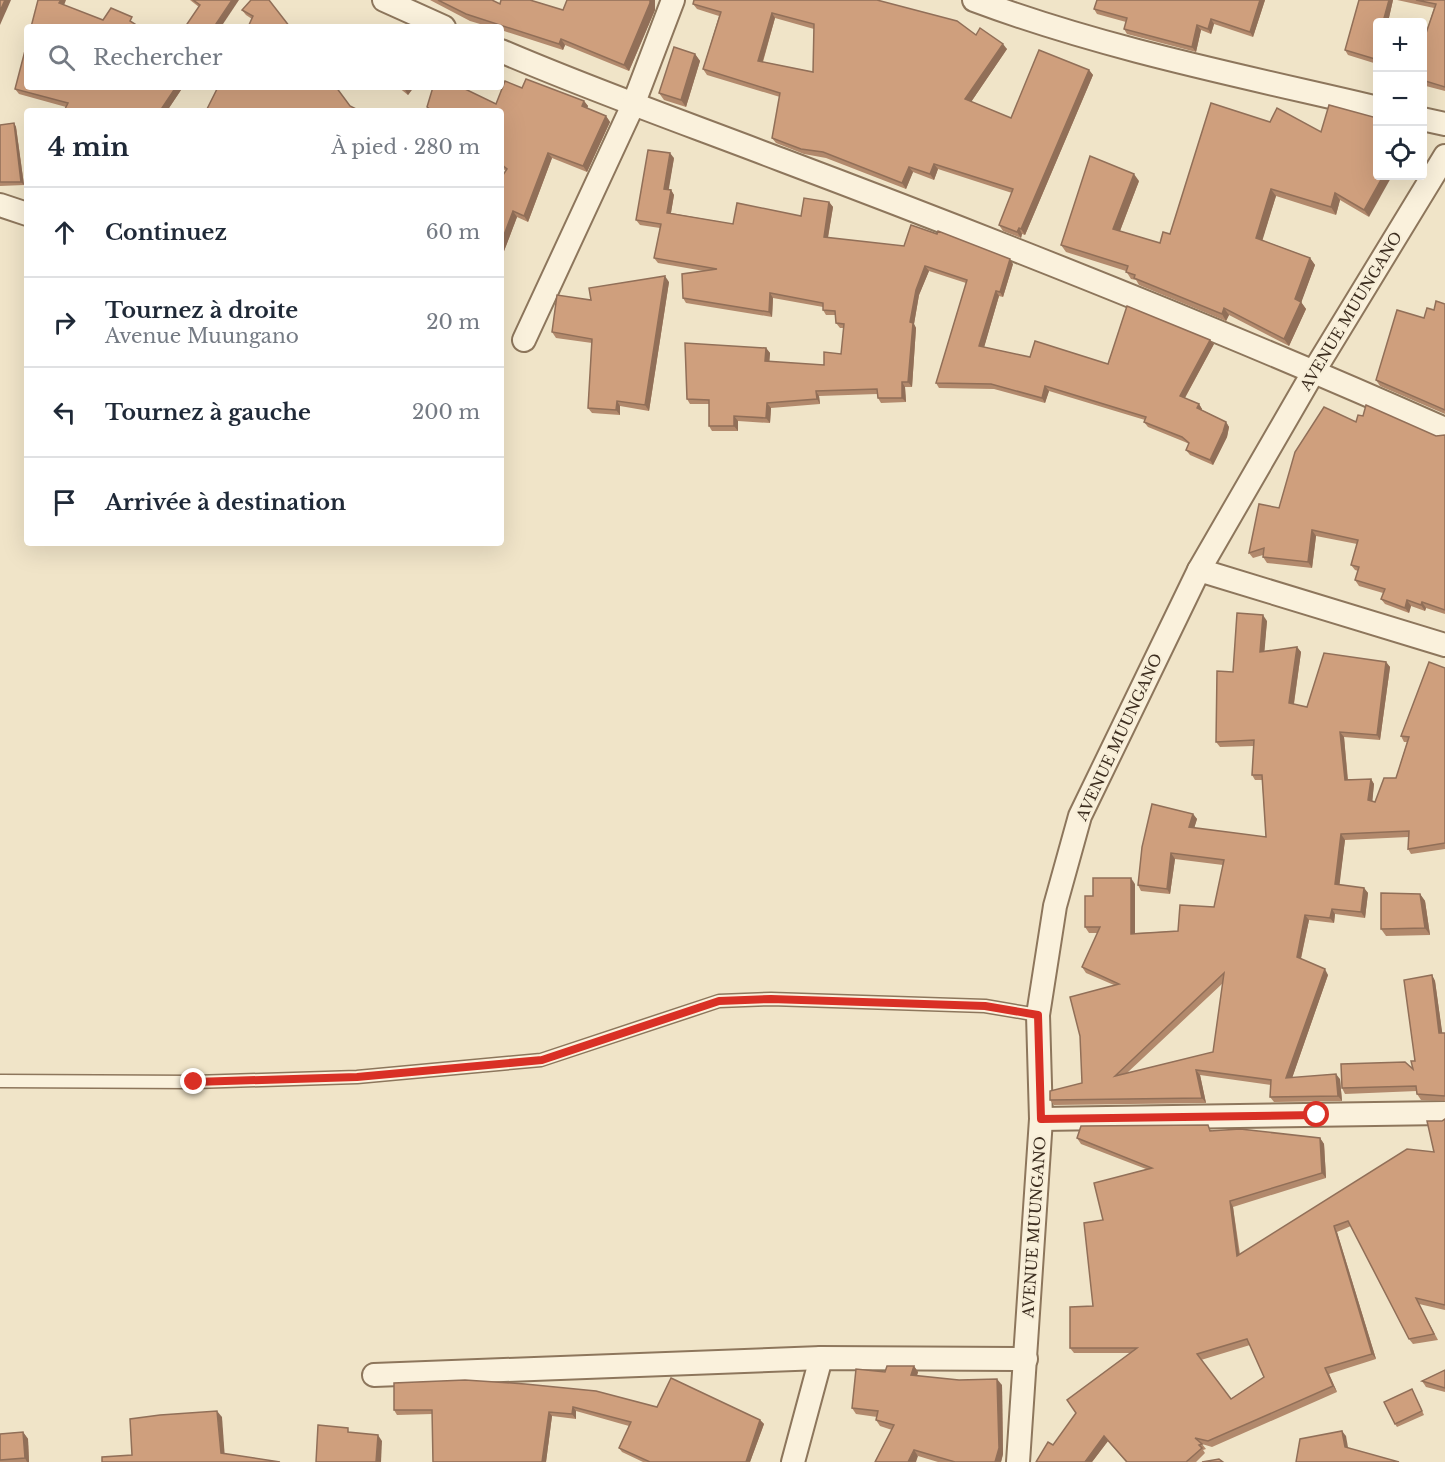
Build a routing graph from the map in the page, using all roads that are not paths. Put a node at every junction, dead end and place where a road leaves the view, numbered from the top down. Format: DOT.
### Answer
graph roads {
  1 [pos="384,0"];
  2 [pos="673,0"];
  3 [pos="974,0"];
  4 [pos="437,24"];
  5 [pos="504,52"];
  6 [pos="633,105"];
  7 [pos="1373,107"];
  8 [pos="1427,120"];
  9 [pos="1445,124"];
  10 [pos="1445,156"];
  11 [pos="0,205"];
  12 [pos="24,213"];
  13 [pos="524,340"];
  14 [pos="1314,371"];
  15 [pos="1445,429"];
  16 [pos="1199,570"];
  17 [pos="1445,645"];
  18 [pos="1038,1015"];
  19 [pos="0,1081"];
  20 [pos="1445,1113"];
  21 [pos="1041,1119"];
  22 [pos="821,1358"];
  23 [pos="1026,1359"];
  24 [pos="374,1375"];
  25 [pos="793,1462"];
  26 [pos="1018,1462"];
  1 -- 4 [label="street"];
  2 -- 6 [label="street"];
  3 -- 7 [label="street"];
  5 -- 6 [label="street"];
  6 -- 13 [label="street"];
  6 -- 14 [label="street"];
  8 -- 9 [label="street"];
  10 -- 14 [label="street, AVENUE MUUNGANO"];
  11 -- 12 [label="street"];
  14 -- 15 [label="street"];
  14 -- 16 [label="street, AVENUE MUUNGANO"];
  16 -- 17 [label="street"];
  16 -- 18 [label="street, AVENUE MUUNGANO"];
  18 -- 19 [label="lane"];
  18 -- 21 [label="street, AVENUE MUUNGANO"];
  20 -- 21 [label="street"];
  21 -- 23 [label="street, AVENUE MUUNGANO"];
  22 -- 23 [label="street"];
  22 -- 24 [label="street"];
  22 -- 25 [label="street"];
  23 -- 26 [label="street, AVENUE MUUNGANO"];
}
